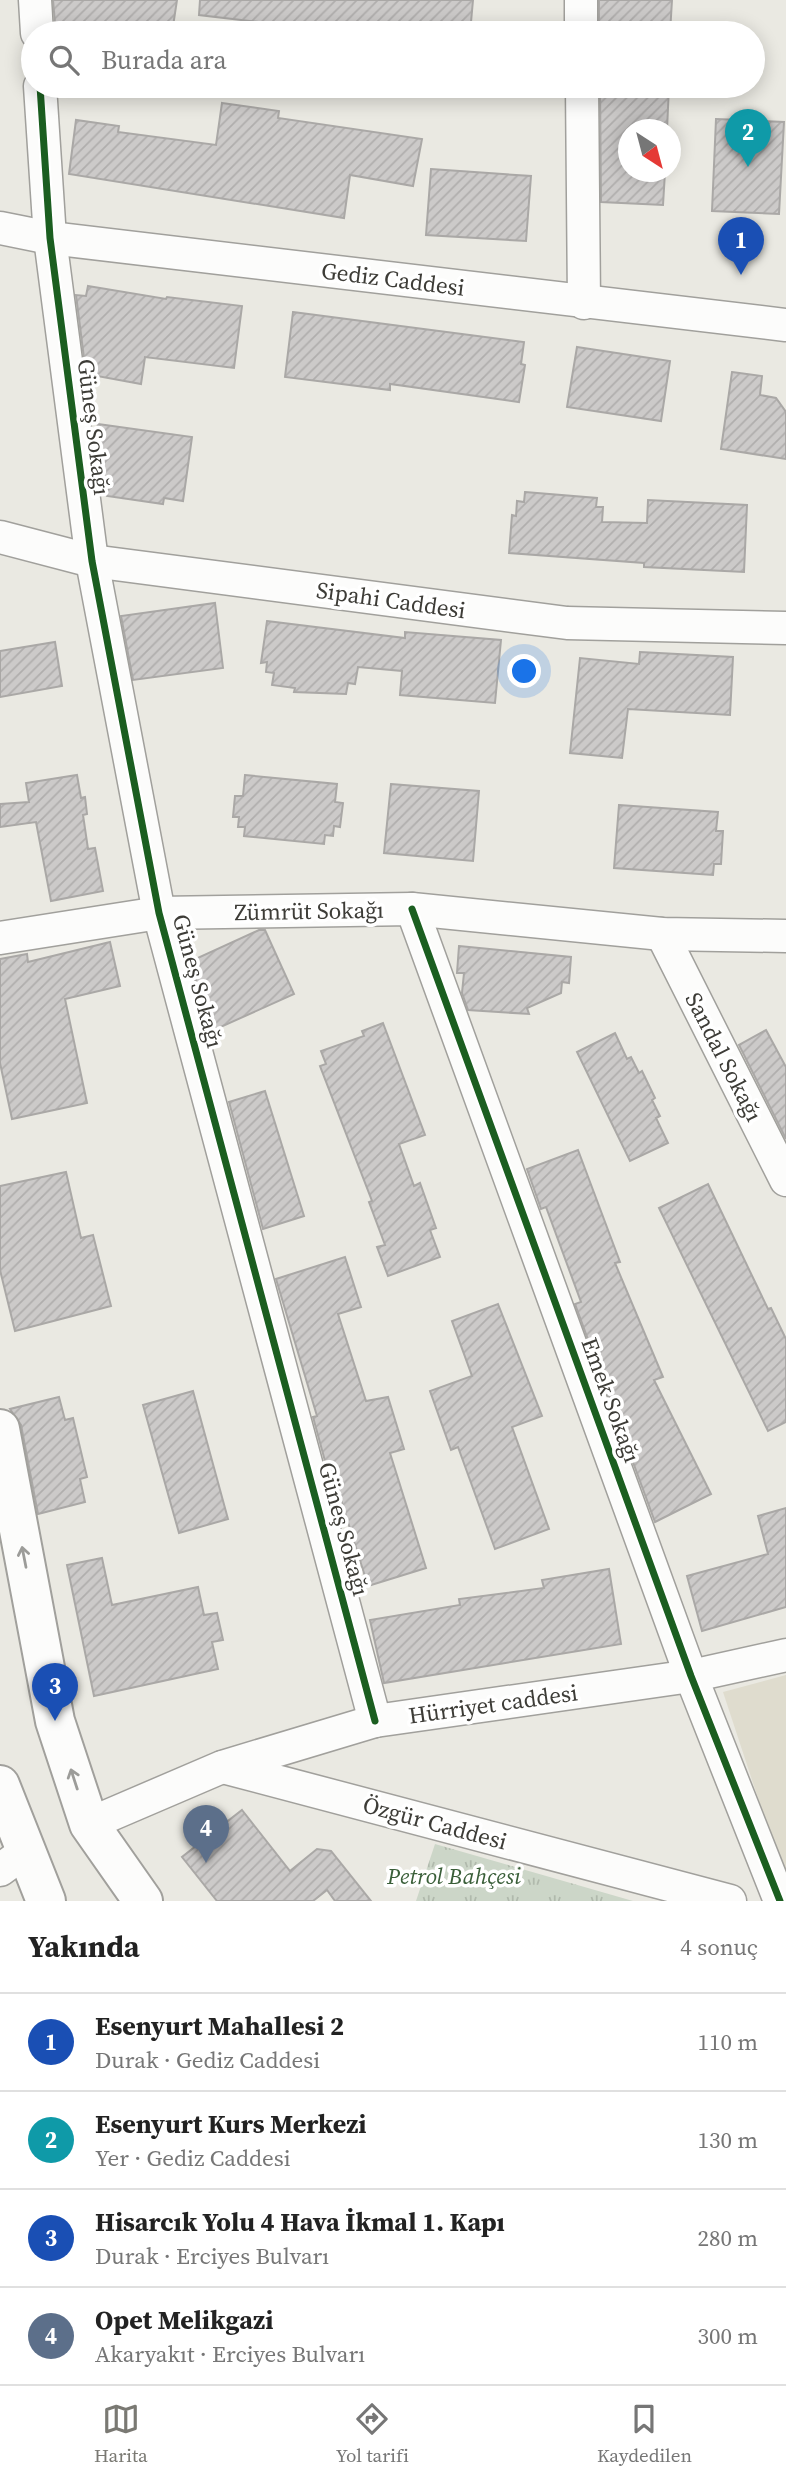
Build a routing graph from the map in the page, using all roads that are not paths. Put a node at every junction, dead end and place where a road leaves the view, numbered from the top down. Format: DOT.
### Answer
graph roads {
  1 [pos="35,0"];
  2 [pos="581,0"];
  3 [pos="36,21"];
  4 [pos="582,21"];
  5 [pos="41,98"];
  6 [pos="582,98"];
  7 [pos="0,228"];
  8 [pos="50,238"];
  9 [pos="584,303"];
  10 [pos="786,325"];
  11 [pos="0,537"];
  12 [pos="92,561"];
  13 [pos="786,628"];
  14 [pos="412,909"];
  15 [pos="159,912"];
  16 [pos="662,934"];
  17 [pos="786,936"];
  18 [pos="0,938"];
  19 [pos="786,1180"];
  20 [pos="0,1429"];
  21 [pos="786,1655"];
  22 [pos="691,1676"];
  23 [pos="375,1721"];
  24 [pos="222,1767"];
  25 [pos="0,1785"];
  26 [pos="89,1824"];
  27 [pos="13,1861"];
  28 [pos="46,1901"];
  29 [pos="143,1901"];
  30 [pos="730,1901"];
  31 [pos="780,1901"];
  1 -- 3 [label="street"];
  2 -- 4 [label="street"];
  5 -- 8 [label="street, Güneş Sokağı"];
  6 -- 9 [label="street"];
  7 -- 8 [label="street, Gediz Caddesi"];
  8 -- 9 [label="street, Gediz Caddesi"];
  8 -- 12 [label="street, Güneş Sokağı"];
  9 -- 10 [label="street, Gediz Caddesi"];
  11 -- 12 [label="street, Sipahi Caddesi"];
  12 -- 13 [label="street, Sipahi Caddesi"];
  12 -- 15 [label="street, Güneş Sokağı"];
  14 -- 15 [label="street, Zümrüt Sokağı"];
  14 -- 16 [label="street, Zümrüt Sokağı"];
  14 -- 22 [label="street, Emek Sokağı"];
  15 -- 18 [label="street, Zümrüt Sokağı"];
  15 -- 23 [label="street, Güneş Sokağı"];
  16 -- 17 [label="street, Zümrüt Sokağı"];
  16 -- 19 [label="street, Sandal Sokağı"];
  26 -- 20 [label="highway, one-way"];
  21 -- 22 [label="street, Hürriyet caddesi"];
  22 -- 23 [label="street, Hürriyet caddesi"];
  22 -- 31 [label="street, Emek Sokağı"];
  23 -- 24 [label="street, Hürriyet caddesi"];
  24 -- 26 [label="street, Hürriyet caddesi"];
  24 -- 30 [label="street, Özgür Caddesi"];
  25 -- 27 [label="highway"];
  26 -- 29 [label="highway"];
  27 -- 28 [label="highway"];
}
